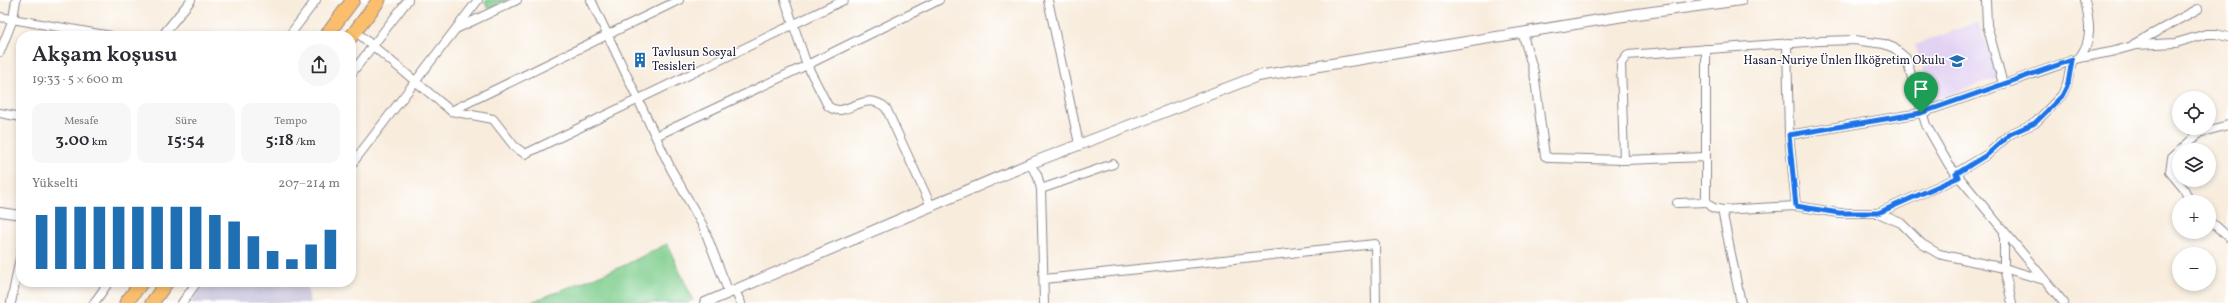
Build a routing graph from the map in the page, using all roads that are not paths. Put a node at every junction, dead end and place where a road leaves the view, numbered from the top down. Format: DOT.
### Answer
graph roads {
  1 [pos="16,0"];
  2 [pos="191,0"];
  3 [pos="316,0"];
  4 [pos="353,0"];
  5 [pos="380,0"];
  6 [pos="408,0"];
  7 [pos="478,0"];
  8 [pos="517,0"];
  9 [pos="591,0"];
  10 [pos="679,0"];
  11 [pos="785,0"];
  12 [pos="844,0"];
  13 [pos="938,0"];
  14 [pos="1048,0"];
  15 [pos="1741,0"];
  16 [pos="1986,0"];
  17 [pos="2085,0"];
  18 [pos="2198,9"];
  19 [pos="0,17"];
  20 [pos="13,19"];
  21 [pos="794,25"];
  22 [pos="455,30"];
  23 [pos="82,31"];
  24 [pos="166,31"];
  25 [pos="293,31"];
  26 [pos="330,31"];
  27 [pos="355,31"];
  28 [pos="1522,32"];
  29 [pos="608,35"];
  30 [pos="356,36"];
  31 [pos="2228,38"];
  32 [pos="1787,43"];
  33 [pos="373,46"];
  34 [pos="2129,46"];
  35 [pos="1706,49"];
  36 [pos="0,52"];
  37 [pos="2075,59"];
  38 [pos="807,65"];
  39 [pos="356,68"];
  40 [pos="416,81"];
  41 [pos="2003,84"];
  42 [pos="639,100"];
  43 [pos="451,111"];
  44 [pos="1921,113"];
  45 [pos="0,114"];
  46 [pos="16,116"];
  47 [pos="2228,125"];
  48 [pos="1789,135"];
  49 [pos="656,136"];
  50 [pos="1079,144"];
  51 [pos="1706,157"];
  52 [pos="356,159"];
  53 [pos="1624,160"];
  54 [pos="1029,164"];
  55 [pos="1113,164"];
  56 [pos="1958,175"];
  57 [pos="1042,189"];
  58 [pos="2187,195"];
  59 [pos="1707,202"];
  60 [pos="1677,203"];
  61 [pos="930,206"];
  62 [pos="1796,206"];
  63 [pos="1722,210"];
  64 [pos="0,212"];
  65 [pos="1878,213"];
  66 [pos="16,214"];
  67 [pos="2216,226"];
  68 [pos="2004,231"];
  69 [pos="2228,237"];
  70 [pos="2004,268"];
  71 [pos="16,278"];
  72 [pos="1044,279"];
  73 [pos="2044,280"];
  74 [pos="105,287"];
  75 [pos="138,287"];
  76 [pos="164,287"];
  77 [pos="193,287"];
  78 [pos="732,292"];
  79 [pos="11,303"];
  80 [pos="94,303"];
  81 [pos="126,303"];
  82 [pos="152,303"];
  83 [pos="182,303"];
  84 [pos="705,303"];
  85 [pos="741,303"];
  86 [pos="1044,303"];
  87 [pos="1376,303"];
  88 [pos="1740,303"];
  89 [pos="2012,303"];
  90 [pos="2064,303"];
  1 -- 20 [label="street"];
  2 -- 24 [label="street"];
  3 -- 25 [label="street"];
  4 -- 26 [label="highway"];
  5 -- 27 [label="highway"];
  6 -- 33 [label="street"];
  7 -- 22 [label="street"];
  8 -- 22 [label="street"];
  9 -- 29 [label="street"];
  10 -- 29 [label="street"];
  11 -- 21 [label="street"];
  12 -- 21 [label="street"];
  13 -- 38 [label="street"];
  14 -- 50 [label="street"];
  15 -- 28 [label="street"];
  16 -- 41 [label="street"];
  17 -- 37 [label="street"];
  18 -- 34 [label="street"];
  19 -- 20 [label="street"];
  20 -- 23 [label="street"];
  20 -- 36 [label="street"];
  21 -- 38 [label="street"];
  21 -- 42 [label="street"];
  22 -- 40 [label="street"];
  28 -- 50 [label="street"];
  28 -- 53 [label="street"];
  29 -- 42 [label="street"];
  29 -- 43 [label="street"];
  30 -- 33 [label="street"];
  31 -- 34 [label="street"];
  32 -- 35 [label="street"];
  32 -- 44 [label="street"];
  32 -- 48 [label="street"];
  33 -- 39 [label="street"];
  33 -- 40 [label="street"];
  34 -- 37 [label="street"];
  35 -- 51 [label="street"];
  35 -- 53 [label="street"];
  37 -- 41 [label="street"];
  37 -- 56 [label="street"];
  38 -- 49 [label="street"];
  38 -- 61 [label="street"];
  40 -- 43 [label="street"];
  40 -- 52 [label="street"];
  41 -- 44 [label="street"];
  42 -- 43 [label="street"];
  42 -- 49 [label="street"];
  44 -- 48 [label="street"];
  44 -- 56 [label="street"];
  45 -- 46 [label="street"];
  47 -- 58 [label="street"];
  48 -- 62 [label="street"];
  49 -- 78 [label="street"];
  50 -- 54 [label="street"];
  51 -- 53 [label="street"];
  51 -- 59 [label="street"];
  54 -- 57 [label="street"];
  54 -- 61 [label="street"];
  55 -- 57 [label="street"];
  56 -- 65 [label="street"];
  56 -- 68 [label="street"];
  57 -- 72 [label="street"];
  59 -- 60 [label="street"];
  59 -- 63 [label="street"];
  61 -- 78 [label="street"];
  62 -- 63 [label="street"];
  62 -- 65 [label="street"];
  63 -- 88 [label="street"];
  64 -- 66 [label="street"];
  65 -- 70 [label="street"];
  67 -- 69 [label="street"];
  68 -- 70 [label="street"];
  68 -- 73 [label="street"];
  70 -- 73 [label="street"];
  70 -- 89 [label="street"];
  71 -- 79 [label="street"];
  72 -- 86 [label="street"];
  72 -- 87 [label="street"];
  73 -- 90 [label="street"];
  74 -- 80 [label="street"];
  75 -- 81 [label="highway"];
  76 -- 82 [label="highway"];
  77 -- 83 [label="street"];
  78 -- 84 [label="street"];
  78 -- 85 [label="street"];
}
